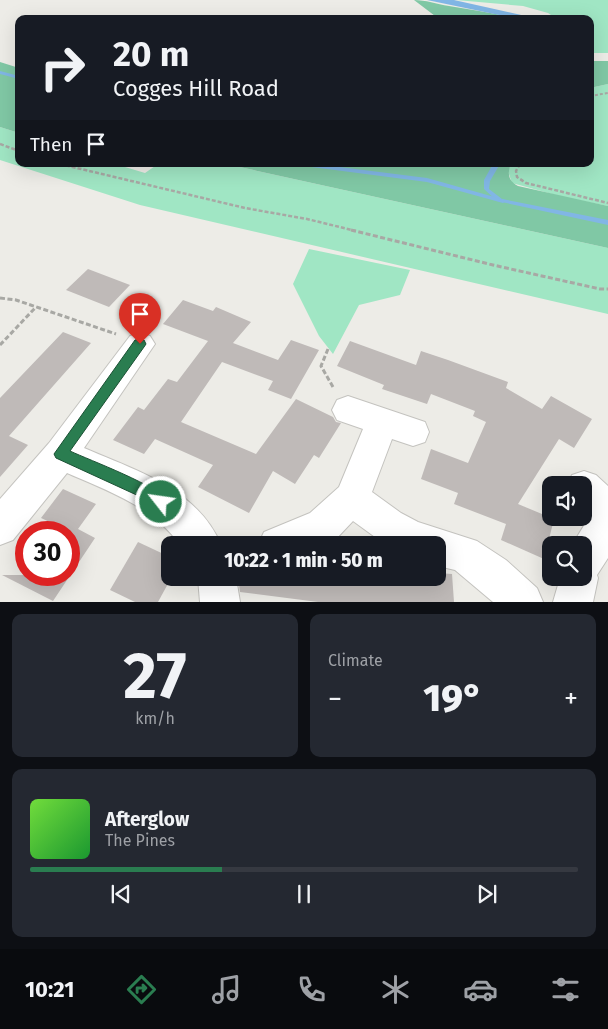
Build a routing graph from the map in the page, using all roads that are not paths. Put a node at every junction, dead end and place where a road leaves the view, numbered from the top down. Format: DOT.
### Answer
graph roads {
  1 [pos="140,344"];
  2 [pos="348,410"];
  3 [pos="382,422"];
  4 [pos="413,432"];
  5 [pos="61,454"];
  6 [pos="592,495"];
  7 [pos="352,498"];
  8 [pos="0,527"];
  9 [pos="195,536"];
  10 [pos="299,536"];
  11 [pos="403,536"];
  12 [pos="446,549"];
  13 [pos="592,549"];
  14 [pos="218,586"];
  15 [pos="577,586"];
  16 [pos="220,602"];
  17 [pos="523,602"];
  18 [pos="573,602"];
  1 -- 5 [label="street"];
  2 -- 3 [label="street"];
  3 -- 4 [label="street"];
  3 -- 7 [label="street"];
  5 -- 8 [label="street"];
  5 -- 9 [label="street"];
  6 -- 13 [label="street"];
  7 -- 10 [label="street"];
  7 -- 11 [label="street"];
  12 -- 17 [label="street"];
  14 -- 16 [label="street"];
  15 -- 18 [label="street"];
}
